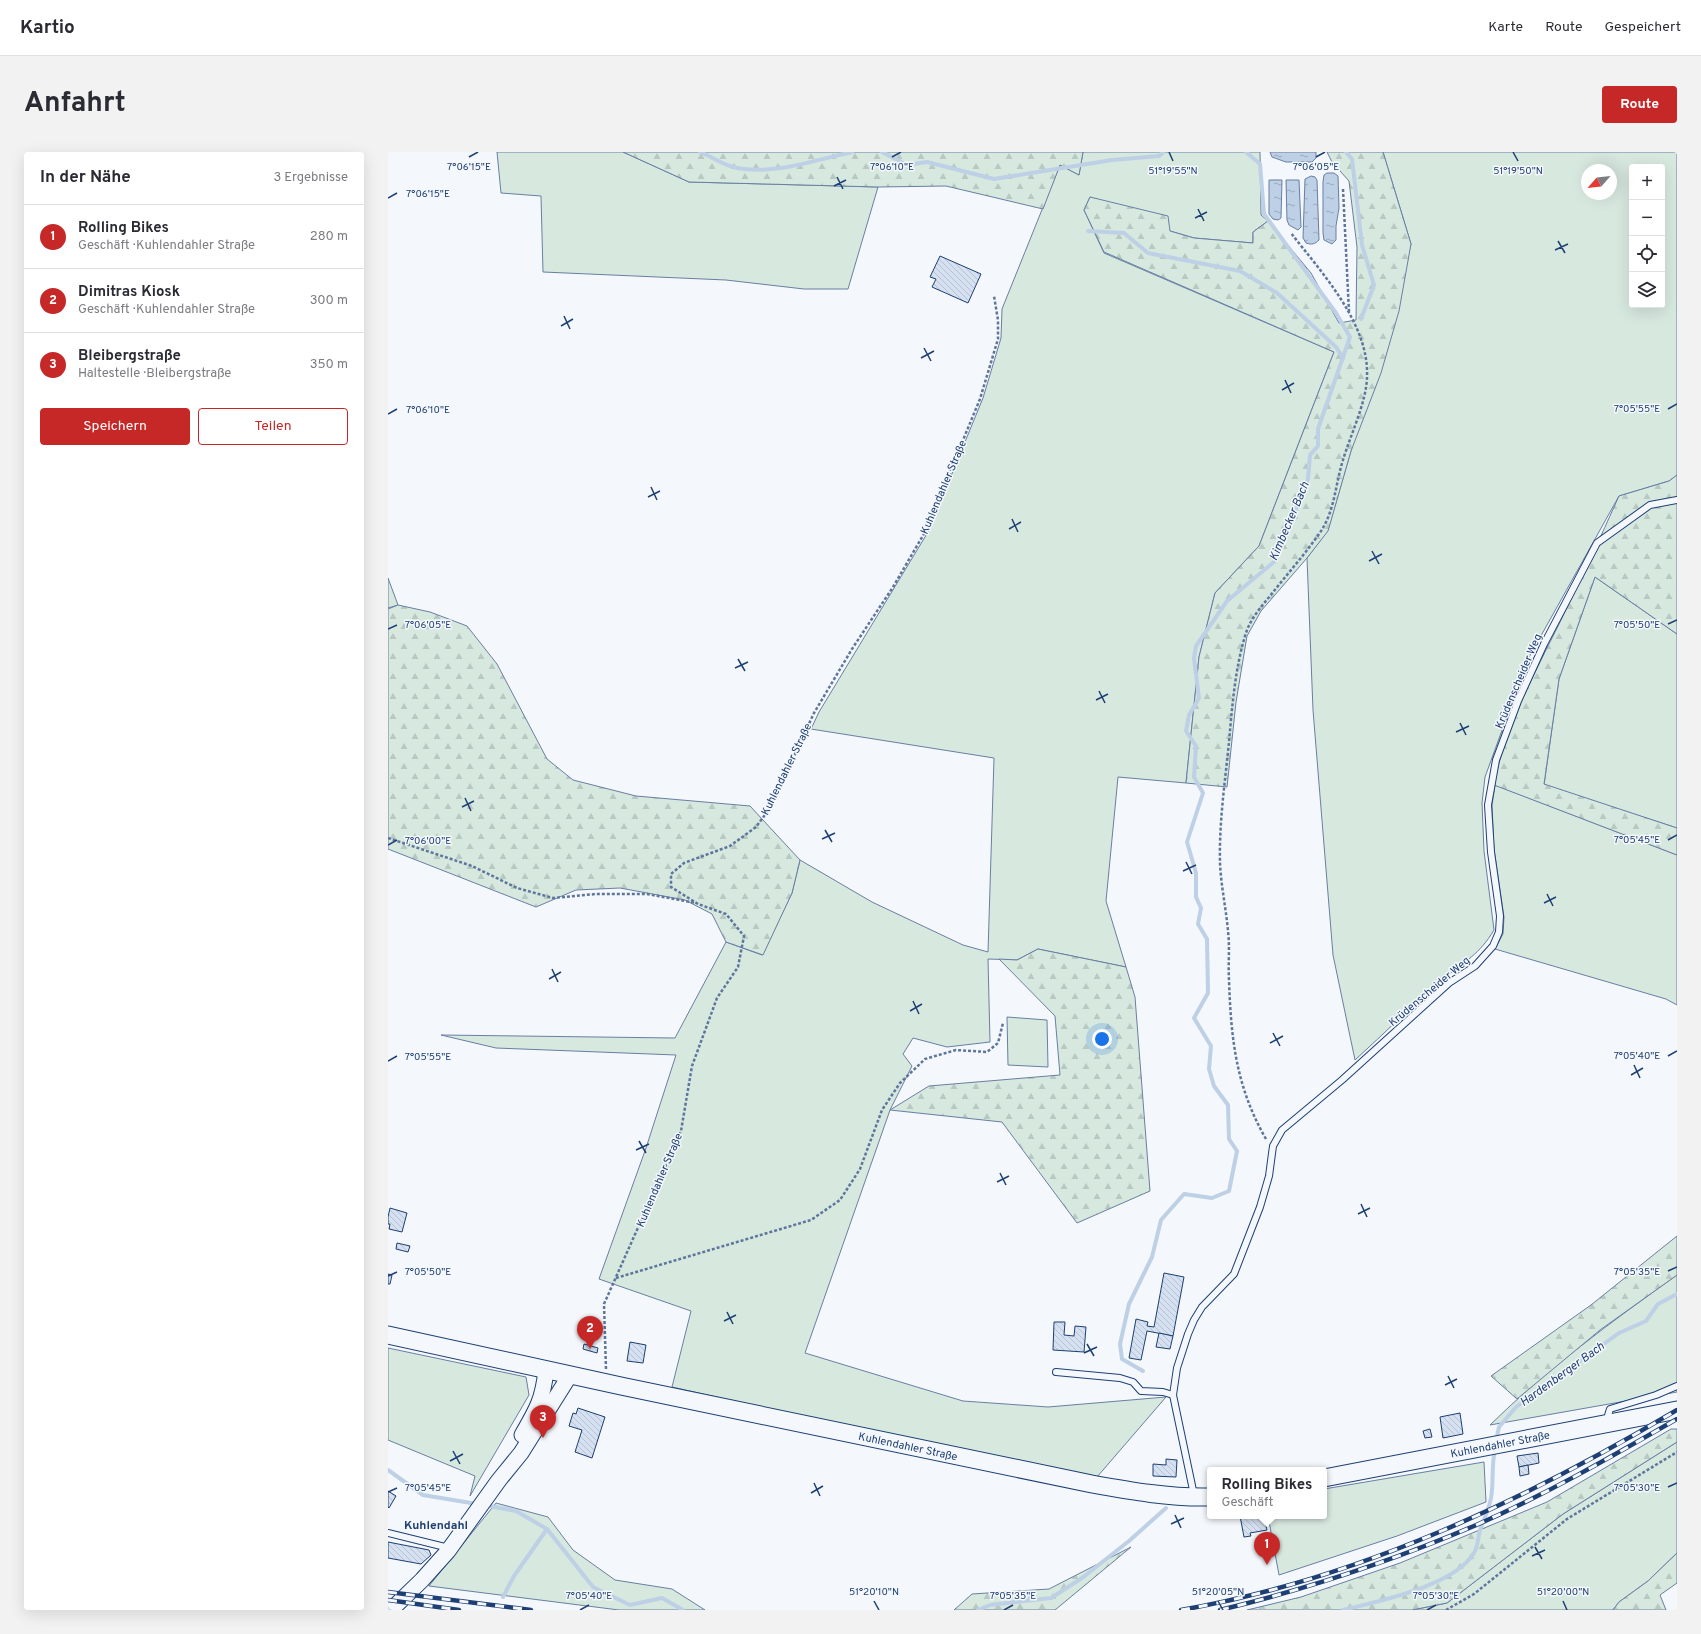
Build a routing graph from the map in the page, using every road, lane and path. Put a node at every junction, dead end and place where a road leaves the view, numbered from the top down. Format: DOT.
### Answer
graph roads {
  1 [pos="1343,189"];
  2 [pos="1291,233"];
  3 [pos="994,296"];
  4 [pos="1349,312"];
  5 [pos="1677,500"];
  6 [pos="388,838"];
  7 [pos="698,904"];
  8 [pos="1003,1023"];
  9 [pos="1273,1146"];
  10 [pos="616,1278"];
  11 [pos="388,1335"];
  12 [pos="546,1370"];
  13 [pos="1056,1372"];
  14 [pos="570,1375"];
  15 [pos="607,1382"];
  16 [pos="1677,1386"];
  17 [pos="1173,1395"];
  18 [pos="1677,1410"];
  19 [pos="1606,1423"];
  20 [pos="1677,1452"];
  21 [pos="1327,1477"];
  22 [pos="499,1480"];
  23 [pos="1202,1498"];
  24 [pos="388,1533"];
  25 [pos="450,1549"];
  26 [pos="391,1610"];
  27 [pos="1446,1610"];
  1 -- 4 [label="path"];
  2 -- 4 [label="path"];
  3 -- 7 [label="path, Kuhlendahler Straße"];
  4 -- 9 [label="path"];
  5 -- 9 [label="lane, Krüdenscheider Weg"];
  6 -- 7 [label="path"];
  7 -- 10 [label="path, Kuhlendahler Straße"];
  8 -- 10 [label="path"];
  9 -- 17 [label="lane, Krüdenscheider Weg"];
  10 -- 15 [label="path, Kuhlendahler Straße"];
  11 -- 12 [label="main road, Kuhlendahler Straße"];
  12 -- 14 [label="main road, Kuhlendahler Straße"];
  12 -- 22 [label="street"];
  13 -- 17 [label="lane"];
  14 -- 15 [label="main road, Kuhlendahler Straße"];
  14 -- 22 [label="street"];
  15 -- 23 [label="main road, Kuhlendahler Straße"];
  16 -- 19 [label="lane"];
  17 -- 23 [label="lane, Krüdenscheider Weg"];
  18 -- 19 [label="main road, Kuhlendahler Straße"];
  19 -- 21 [label="main road, Kuhlendahler Straße"];
  20 -- 27 [label="path"];
  22 -- 25 [label="street"];
  24 -- 25 [label="lane"];
  25 -- 26 [label="street"];
}
